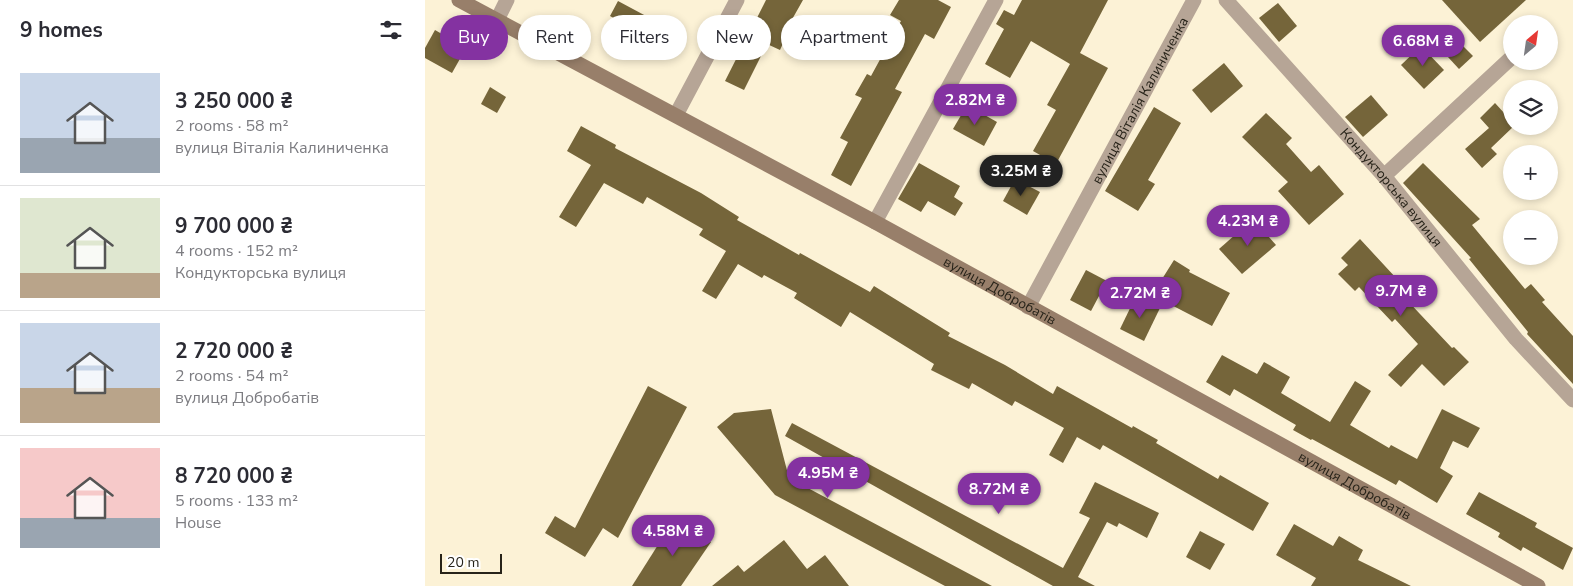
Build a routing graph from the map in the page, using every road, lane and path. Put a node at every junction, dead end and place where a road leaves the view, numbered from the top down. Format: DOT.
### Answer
graph roads {
  1 [pos="459,0"];
  2 [pos="507,0"];
  3 [pos="737,0"];
  4 [pos="996,0"];
  5 [pos="1194,0"];
  6 [pos="1232,2"];
  7 [pos="488,15"];
  8 [pos="500,15"];
  9 [pos="508,26"];
  10 [pos="1503,65"];
  11 [pos="676,115"];
  12 [pos="1383,176"];
  13 [pos="875,222"];
  14 [pos="1028,307"];
  15 [pos="1573,400"];
  16 [pos="1538,586"];
  1 -- 7 [label="street, вулиця Добробатів"];
  2 -- 8 [label="street"];
  3 -- 11 [label="street"];
  4 -- 13 [label="street"];
  5 -- 14 [label="street, вулиця Віталія Калиниченка"];
  6 -- 12 [label="street, Кондукторська вулиця"];
  9 -- 11 [label="street, вулиця Добробатів"];
  10 -- 12 [label="street"];
  11 -- 13 [label="street, вулиця Добробатів"];
  12 -- 15 [label="street, Кондукторська вулиця"];
  13 -- 14 [label="street, вулиця Добробатів"];
  14 -- 16 [label="street, вулиця Добробатів"];
}
